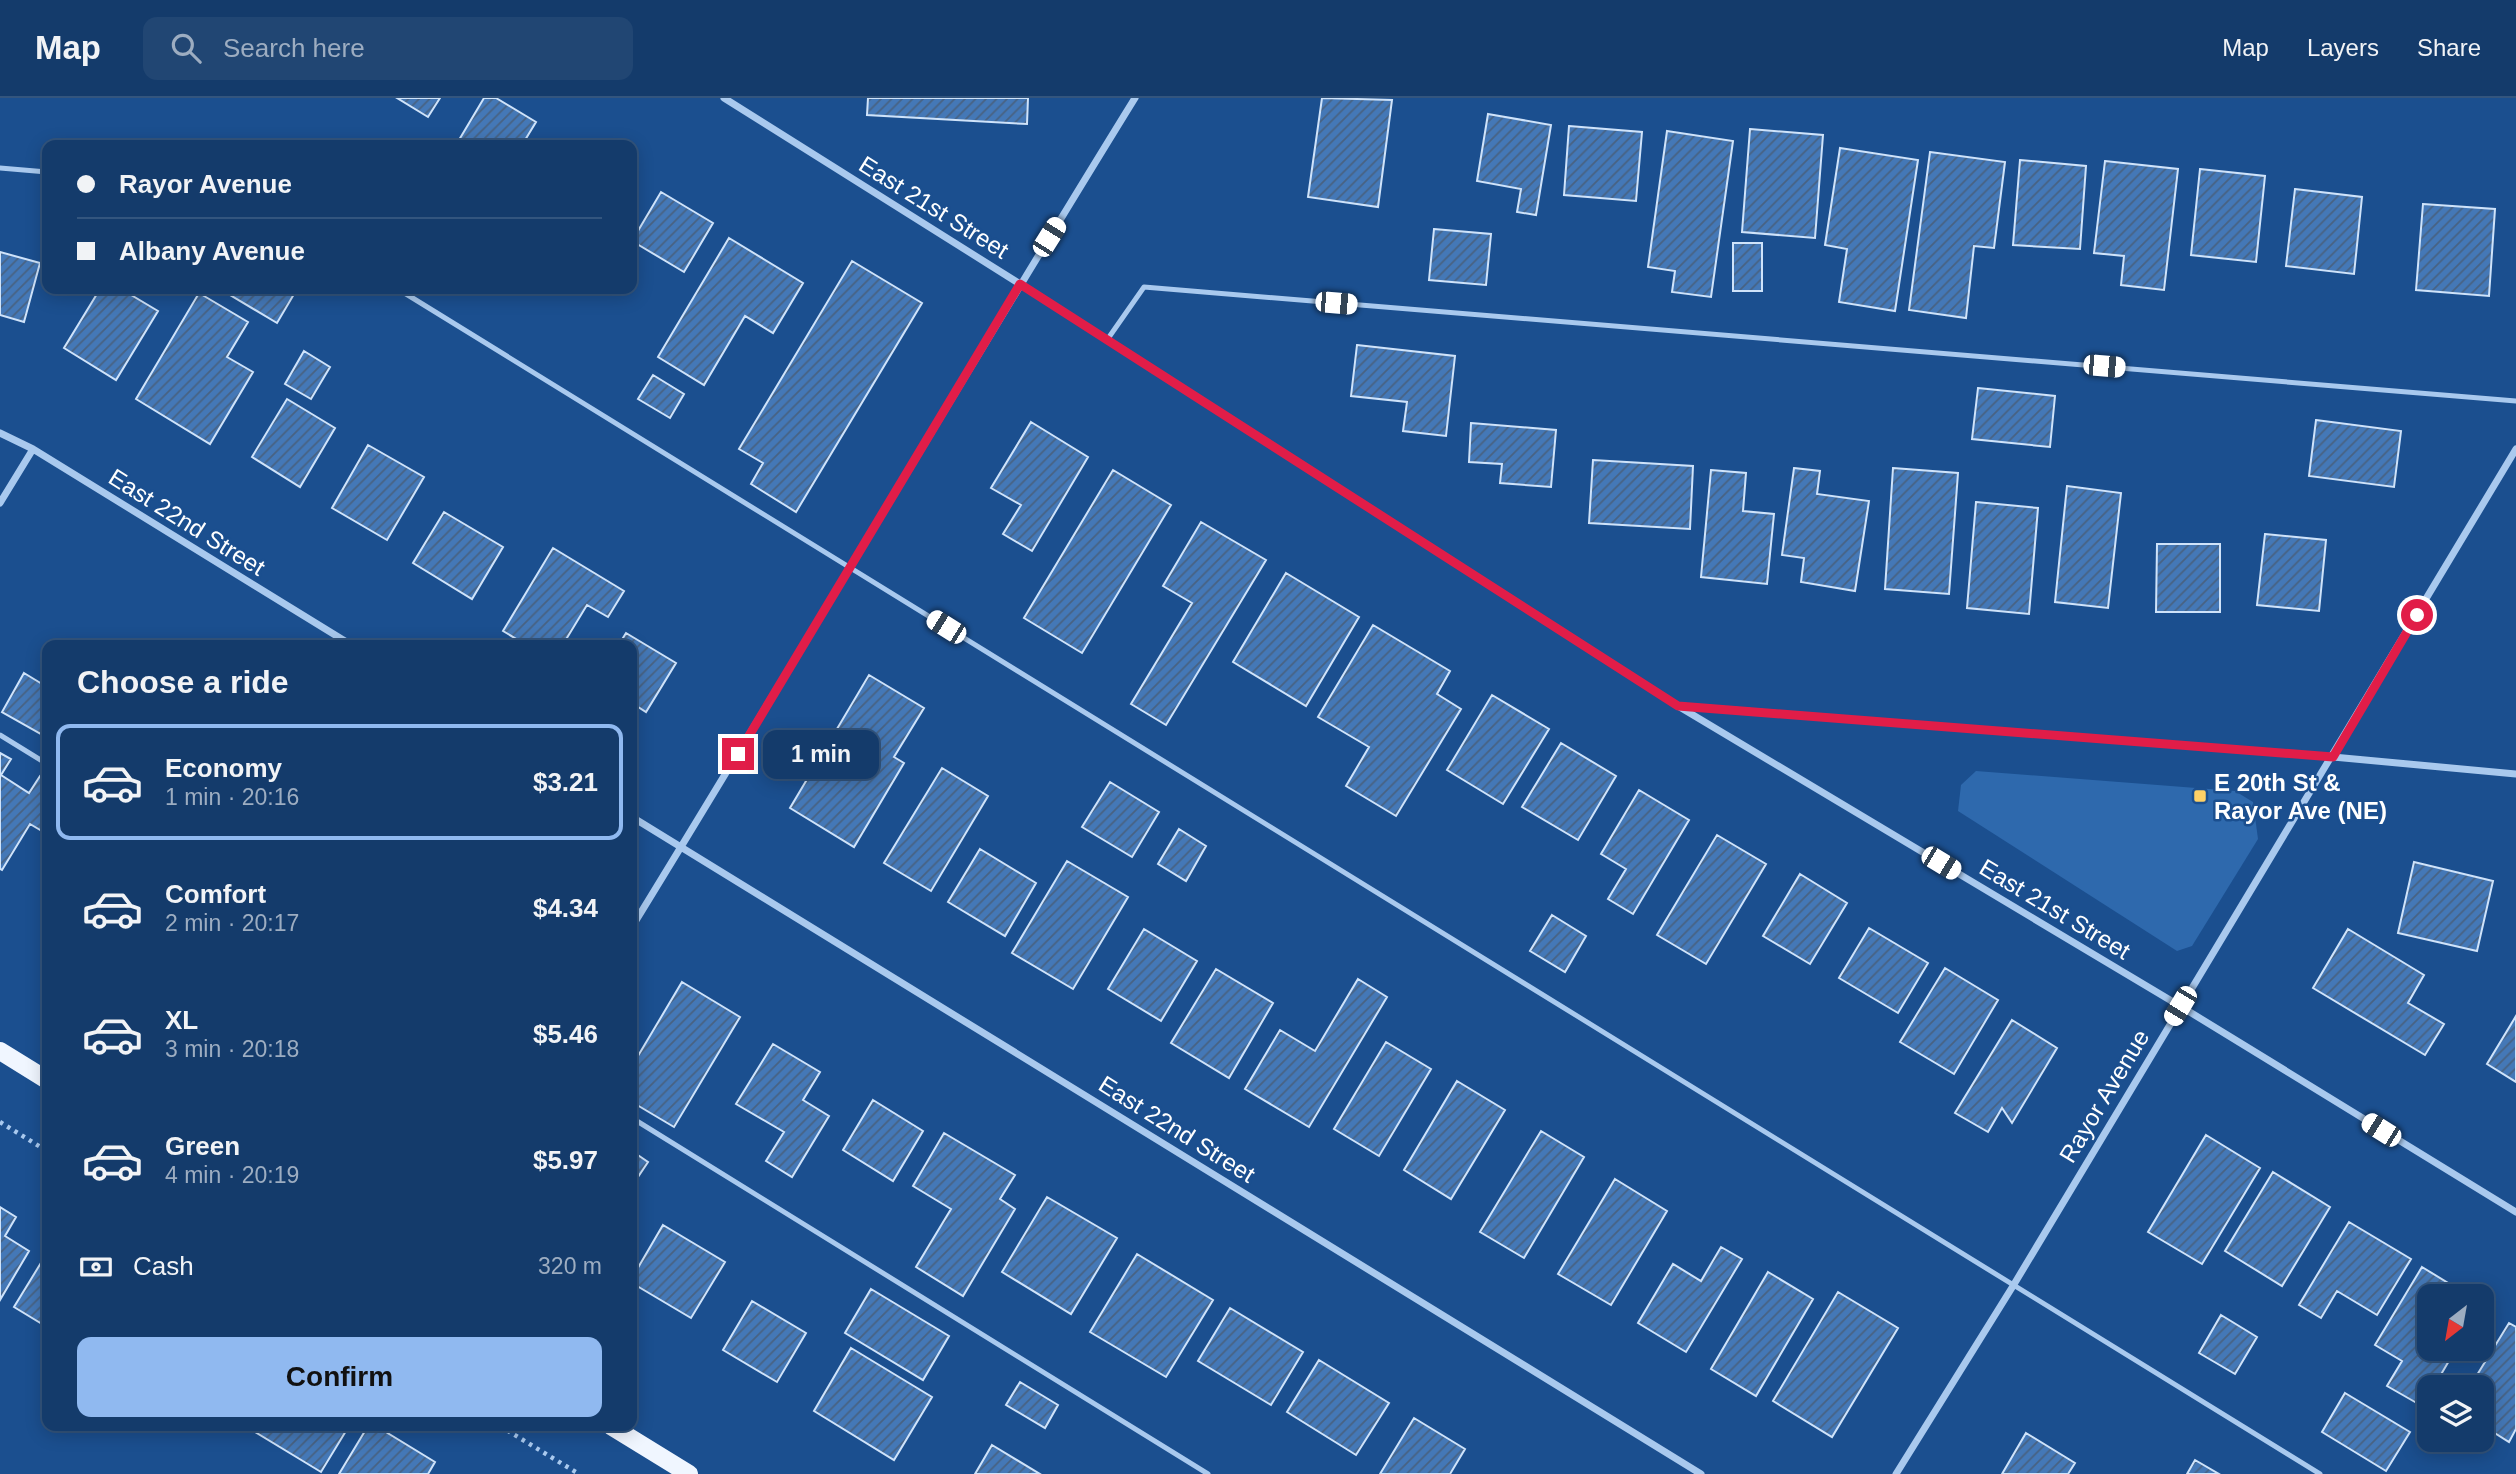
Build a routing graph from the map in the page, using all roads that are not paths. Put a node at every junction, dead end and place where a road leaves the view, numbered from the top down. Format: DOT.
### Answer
graph roads {
  1 [pos="724,98"];
  2 [pos="1135,98"];
  3 [pos="0,168"];
  4 [pos="42,172"];
  5 [pos="1020,284"];
  6 [pos="406,294"];
  7 [pos="1107,340"];
  8 [pos="2516,401"];
  9 [pos="0,433"];
  10 [pos="33,449"];
  11 [pos="2516,449"];
  12 [pos="0,502"];
  13 [pos="851,569"];
  14 [pos="343,640"];
  15 [pos="1678,706"];
  16 [pos="0,735"];
  17 [pos="2333,757"];
  18 [pos="42,761"];
  19 [pos="2516,774"];
  20 [pos="637,820"];
  21 [pos="681,847"];
  22 [pos="637,919"];
  23 [pos="2180,1006"];
  24 [pos="0,1051"];
  25 [pos="42,1077"];
  26 [pos="637,1121"];
  27 [pos="2516,1212"];
  28 [pos="2013,1286"];
  29 [pos="619,1431"];
  30 [pos="689,1474"];
  31 [pos="1208,1474"];
  32 [pos="1701,1474"];
  33 [pos="1896,1474"];
  34 [pos="2320,1474"];
  1 -- 5 [label="street, East 21st Street"];
  2 -- 5 [label="street"];
  3 -- 4 [label="lane"];
  5 -- 7 [label="street, East 21st Street"];
  5 -- 13 [label="street"];
  6 -- 13 [label="lane"];
  7 -- 8 [label="lane"];
  7 -- 15 [label="street, East 21st Street"];
  9 -- 10 [label="street, East 22nd Street"];
  10 -- 12 [label="street"];
  10 -- 14 [label="street, East 22nd Street"];
  11 -- 17 [label="street, Rayor Avenue"];
  13 -- 21 [label="street"];
  13 -- 28 [label="lane"];
  15 -- 17 [label="street"];
  15 -- 23 [label="street, East 21st Street"];
  16 -- 18 [label="lane"];
  17 -- 19 [label="street"];
  17 -- 23 [label="street, Rayor Avenue"];
  20 -- 21 [label="street, East 22nd Street"];
  21 -- 22 [label="street"];
  21 -- 32 [label="street, East 22nd Street"];
  23 -- 27 [label="street, East 21st Street"];
  23 -- 28 [label="street, Rayor Avenue"];
  24 -- 25 [label="main road"];
  26 -- 31 [label="lane"];
  28 -- 33 [label="street, Rayor Avenue"];
  28 -- 34 [label="lane"];
  29 -- 30 [label="main road"];
}
